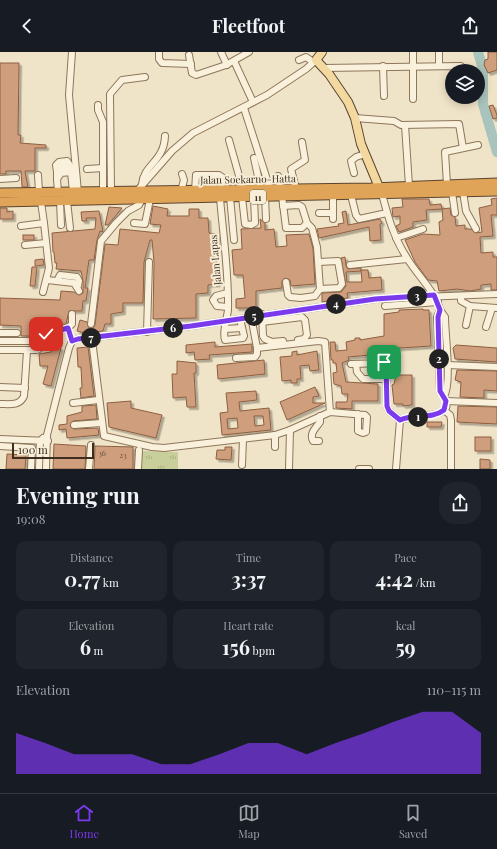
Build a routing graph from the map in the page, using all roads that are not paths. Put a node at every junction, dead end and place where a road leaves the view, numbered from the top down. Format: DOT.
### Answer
graph roads {
  1 [pos="72,52"];
  2 [pos="159,52"];
  3 [pos="221,52"];
  4 [pos="249,52"];
  5 [pos="322,52"];
  6 [pos="413,52"];
  7 [pos="439,52"];
  8 [pos="241,54"];
  9 [pos="189,55"];
  10 [pos="299,60"];
  11 [pos="234,61"];
  12 [pos="315,61"];
  13 [pos="191,64"];
  14 [pos="227,64"];
  15 [pos="413,65"];
  16 [pos="439,65"];
  17 [pos="445,65"];
  18 [pos="383,66"];
  19 [pos="323,68"];
  20 [pos="145,77"];
  21 [pos="384,96"];
  22 [pos="414,99"];
  23 [pos="253,102"];
  24 [pos="98,105"];
  25 [pos="244,108"];
  26 [pos="355,118"];
  27 [pos="405,125"];
  28 [pos="164,136"];
  29 [pos="229,140"];
  30 [pos="302,142"];
  31 [pos="478,145"];
  32 [pos="463,148"];
  33 [pos="365,154"];
  34 [pos="254,158"];
  35 [pos="103,168"];
  36 [pos="71,169"];
  37 [pos="87,169"];
  38 [pos="354,173"];
  39 [pos="182,174"];
  40 [pos="38,175"];
  41 [pos="278,176"];
  42 [pos="16,178"];
  43 [pos="0,179"];
  44 [pos="57,180"];
  45 [pos="497,183"];
  46 [pos="409,186"];
  47 [pos="450,188"];
  48 [pos="296,189"];
  49 [pos="195,190"];
  50 [pos="181,191"];
  51 [pos="381,191"];
  52 [pos="497,191"];
  53 [pos="76,192"];
  54 [pos="107,192"];
  55 [pos="266,192"];
  56 [pos="463,192"];
  57 [pos="0,193"];
  58 [pos="220,194"];
  59 [pos="243,194"];
  60 [pos="333,195"];
  61 [pos="351,195"];
  62 [pos="139,196"];
  63 [pos="40,197"];
  64 [pos="230,197"];
  65 [pos="254,197"];
  66 [pos="282,197"];
  67 [pos="62,198"];
  68 [pos="0,202"];
  69 [pos="455,212"];
  70 [pos="319,213"];
  71 [pos="387,213"];
  72 [pos="129,215"];
  73 [pos="266,219"];
  74 [pos="307,222"];
  75 [pos="44,223"];
  76 [pos="134,223"];
  77 [pos="61,225"];
  78 [pos="21,226"];
  79 [pos="70,228"];
  80 [pos="423,229"];
  81 [pos="476,229"];
  82 [pos="396,238"];
  83 [pos="234,240"];
  84 [pos="46,243"];
  85 [pos="25,245"];
  86 [pos="407,259"];
  87 [pos="149,262"];
  88 [pos="319,262"];
  89 [pos="350,265"];
  90 [pos="47,280"];
  91 [pos="286,282"];
  92 [pos="78,289"];
  93 [pos="320,290"];
  94 [pos="43,292"];
  95 [pos="227,293"];
  96 [pos="497,294"];
  97 [pos="434,295"];
  98 [pos="461,296"];
  99 [pos="438,302"];
  100 [pos="385,306"];
  101 [pos="470,306"];
  102 [pos="228,307"];
  103 [pos="495,308"];
  104 [pos="298,309"];
  105 [pos="440,310"];
  106 [pos="72,314"];
  107 [pos="262,314"];
  108 [pos="251,316"];
  109 [pos="300,317"];
  110 [pos="240,319"];
  111 [pos="227,321"];
  112 [pos="262,322"];
  113 [pos="438,323"];
  114 [pos="445,323"];
  115 [pos="92,324"];
  116 [pos="466,325"];
  117 [pos="486,327"];
  118 [pos="68,328"];
  119 [pos="242,328"];
  120 [pos="225,329"];
  121 [pos="147,332"];
  122 [pos="0,333"];
  123 [pos="17,333"];
  124 [pos="92,335"];
  125 [pos="39,340"];
  126 [pos="0,341"];
  127 [pos="72,341"];
  128 [pos="257,348"];
  129 [pos="0,350"];
  130 [pos="27,351"];
  131 [pos="236,358"];
  132 [pos="447,365"];
  133 [pos="497,367"];
  134 [pos="386,379"];
  135 [pos="0,387"];
  136 [pos="25,388"];
  137 [pos="445,399"];
  138 [pos="98,400"];
  139 [pos="73,403"];
  140 [pos="497,403"];
  141 [pos="0,404"];
  142 [pos="444,410"];
  143 [pos="330,412"];
  144 [pos="358,414"];
  145 [pos="320,416"];
  146 [pos="400,420"];
  147 [pos="101,423"];
  148 [pos="74,424"];
  149 [pos="290,430"];
  150 [pos="275,435"];
  151 [pos="47,438"];
  152 [pos="0,439"];
  153 [pos="243,439"];
  154 [pos="40,441"];
  155 [pos="319,441"];
  156 [pos="91,445"];
  157 [pos="0,446"];
  158 [pos="275,447"];
  159 [pos="139,450"];
  160 [pos="242,465"];
  161 [pos="31,468"];
  162 [pos="39,468"];
  163 [pos="359,468"];
  164 [pos="46,469"];
  165 [pos="89,469"];
  166 [pos="138,469"];
  167 [pos="289,469"];
  168 [pos="369,469"];
  169 [pos="396,469"];
  170 [pos="450,469"];
  1 -- 53 [label="street"];
  2 -- 13 [label="street"];
  3 -- 14 [label="street"];
  4 -- 8 [label="street"];
  5 -- 12 [label="main road"];
  6 -- 15 [label="street"];
  7 -- 16 [label="street"];
  8 -- 11 [label="street"];
  9 -- 13 [label="street"];
  10 -- 12 [label="street"];
  11 -- 14 [label="street"];
  11 -- 23 [label="street"];
  12 -- 19 [label="main road"];
  12 -- 23 [label="street"];
  13 -- 14 [label="street"];
  15 -- 16 [label="street"];
  15 -- 18 [label="street"];
  15 -- 22 [label="street"];
  16 -- 17 [label="street"];
  18 -- 19 [label="street"];
  18 -- 21 [label="street"];
  19 -- 26 [label="main road"];
  20 -- 54 [label="street"];
  23 -- 25 [label="street"];
  24 -- 35 [label="street"];
  25 -- 55 [label="street"];
  25 -- 62 [label="street"];
  26 -- 27 [label="street"];
  26 -- 33 [label="main road"];
  27 -- 32 [label="street"];
  27 -- 46 [label="street"];
  28 -- 62 [label="street"];
  29 -- 59 [label="street"];
  30 -- 48 [label="street"];
  31 -- 32 [label="street"];
  32 -- 47 [label="street"];
  33 -- 38 [label="street"];
  33 -- 51 [label="main road"];
  34 -- 55 [label="street"];
  35 -- 37 [label="street"];
  35 -- 54 [label="street"];
  36 -- 44 [label="street"];
  36 -- 44 [label="street"];
  36 -- 53 [label="street"];
  39 -- 50 [label="street"];
  40 -- 63 [label="street"];
  41 -- 66 [label="street"];
  42 -- 43 [label="street"];
  44 -- 67 [label="street"];
  45 -- 47 [label="highway, Jalan Soekarno-Hatta / 11"];
  46 -- 47 [label="highway, Jalan Soekarno-Hatta / 11"];
  46 -- 51 [label="highway, Jalan Soekarno-Hatta / 11"];
  47 -- 51 [label="highway, Jalan Soekarno-Hatta / 11"];
  47 -- 56 [label="highway, Jalan Soekarno-Hatta / 11"];
  47 -- 69 [label="street"];
  48 -- 51 [label="highway, Jalan Soekarno-Hatta / 11"];
  48 -- 66 [label="highway, Jalan Soekarno-Hatta / 11"];
  49 -- 50 [label="highway, Jalan Soekarno-Hatta / 11"];
  49 -- 58 [label="highway, Jalan Soekarno-Hatta / 11"];
  49 -- 58 [label="street, Jalan Lapas"];
  50 -- 62 [label="highway, Jalan Soekarno-Hatta / 11"];
  51 -- 61 [label="highway, Jalan Soekarno-Hatta / 11"];
  51 -- 71 [label="street"];
  52 -- 56 [label="highway, Jalan Soekarno-Hatta / 11"];
  53 -- 54 [label="highway, Jalan Soekarno-Hatta / 11"];
  53 -- 67 [label="highway, Jalan Soekarno-Hatta / 11"];
  54 -- 62 [label="highway, Jalan Soekarno-Hatta / 11"];
  55 -- 59 [label="highway, Jalan Soekarno-Hatta / 11"];
  55 -- 65 [label="highway, Jalan Soekarno-Hatta / 11"];
  55 -- 66 [label="highway, Jalan Soekarno-Hatta / 11"];
  55 -- 73 [label="street"];
  56 -- 81 [label="street"];
  57 -- 63 [label="highway, Jalan Soekarno-Hatta / 11"];
  58 -- 59 [label="highway, Jalan Soekarno-Hatta / 11"];
  58 -- 62 [label="highway, Jalan Soekarno-Hatta / 11"];
  58 -- 64 [label="highway, Jalan Soekarno-Hatta / 11"];
  58 -- 95 [label="street, Jalan Lapas"];
  59 -- 64 [label="highway, Jalan Soekarno-Hatta / 11"];
  59 -- 65 [label="highway, Jalan Soekarno-Hatta / 11"];
  59 -- 65 [label="street"];
  60 -- 61 [label="highway, Jalan Soekarno-Hatta / 11"];
  60 -- 66 [label="highway, Jalan Soekarno-Hatta / 11"];
  60 -- 70 [label="street"];
  61 -- 71 [label="street"];
  62 -- 67 [label="highway, Jalan Soekarno-Hatta / 11"];
  62 -- 72 [label="street"];
  62 -- 76 [label="street"];
  62 -- 115 [label="street"];
  63 -- 67 [label="highway, Jalan Soekarno-Hatta / 11"];
  63 -- 68 [label="highway, Jalan Soekarno-Hatta / 11"];
  63 -- 75 [label="street"];
  64 -- 83 [label="street"];
  66 -- 74 [label="street"];
  66 -- 74 [label="street"];
  67 -- 77 [label="street"];
  67 -- 79 [label="street"];
  71 -- 82 [label="street"];
  74 -- 88 [label="street"];
  75 -- 78 [label="street"];
  75 -- 84 [label="street"];
  80 -- 82 [label="street"];
  82 -- 86 [label="street"];
  84 -- 85 [label="street"];
  84 -- 90 [label="street"];
  86 -- 89 [label="street"];
  86 -- 97 [label="street"];
  87 -- 121 [label="street"];
  88 -- 93 [label="street"];
  88 -- 93 [label="street"];
  90 -- 92 [label="street"];
  90 -- 94 [label="street"];
  91 -- 93 [label="street"];
  95 -- 102 [label="street, Jalan Lapas"];
  95 -- 102 [label="street"];
  96 -- 98 [label="street"];
  97 -- 98 [label="street"];
  97 -- 99 [label="street"];
  97 -- 104 [label="street"];
  98 -- 101 [label="street"];
  99 -- 100 [label="street"];
  99 -- 105 [label="street"];
  101 -- 103 [label="street"];
  101 -- 116 [label="street"];
  102 -- 111 [label="street, Jalan Lapas"];
  103 -- 117 [label="street"];
  104 -- 107 [label="street"];
  104 -- 109 [label="street"];
  105 -- 113 [label="street"];
  105 -- 114 [label="street"];
  106 -- 118 [label="street"];
  107 -- 108 [label="street"];
  107 -- 112 [label="street"];
  108 -- 110 [label="street"];
  108 -- 128 [label="street"];
  109 -- 112 [label="street"];
  109 -- 112 [label="street"];
  110 -- 111 [label="street"];
  110 -- 119 [label="street"];
  111 -- 120 [label="street, Jalan Lapas"];
  111 -- 121 [label="street"];
  113 -- 114 [label="street"];
  113 -- 137 [label="street"];
  114 -- 132 [label="street"];
  118 -- 125 [label="street"];
  118 -- 127 [label="street"];
  119 -- 120 [label="street"];
  119 -- 120 [label="street"];
  121 -- 124 [label="street"];
  122 -- 123 [label="street"];
  124 -- 127 [label="street"];
  124 -- 138 [label="street"];
  125 -- 126 [label="street"];
  125 -- 130 [label="street"];
  127 -- 151 [label="street"];
  128 -- 131 [label="street"];
  128 -- 143 [label="street"];
  129 -- 130 [label="street"];
  130 -- 136 [label="street"];
  132 -- 133 [label="street"];
  132 -- 137 [label="street"];
  134 -- 134 [label="street"];
  134 -- 146 [label="street"];
  135 -- 136 [label="street"];
  136 -- 141 [label="street"];
  137 -- 140 [label="street"];
  137 -- 142 [label="street"];
  138 -- 139 [label="street"];
  138 -- 147 [label="street"];
  142 -- 146 [label="street"];
  142 -- 170 [label="street"];
  143 -- 144 [label="street"];
  143 -- 145 [label="street"];
  145 -- 149 [label="street"];
  145 -- 155 [label="street"];
  146 -- 169 [label="street"];
  147 -- 148 [label="street"];
  147 -- 153 [label="street"];
  149 -- 150 [label="street"];
  149 -- 167 [label="street"];
  150 -- 153 [label="street"];
  150 -- 158 [label="street"];
  151 -- 154 [label="street"];
  151 -- 164 [label="street"];
  152 -- 154 [label="street"];
  153 -- 160 [label="street"];
  154 -- 162 [label="street"];
  156 -- 165 [label="street"];
  157 -- 161 [label="street"];
  159 -- 166 [label="street"];
  161 -- 162 [label="street"];
  163 -- 168 [label="street"];
}
